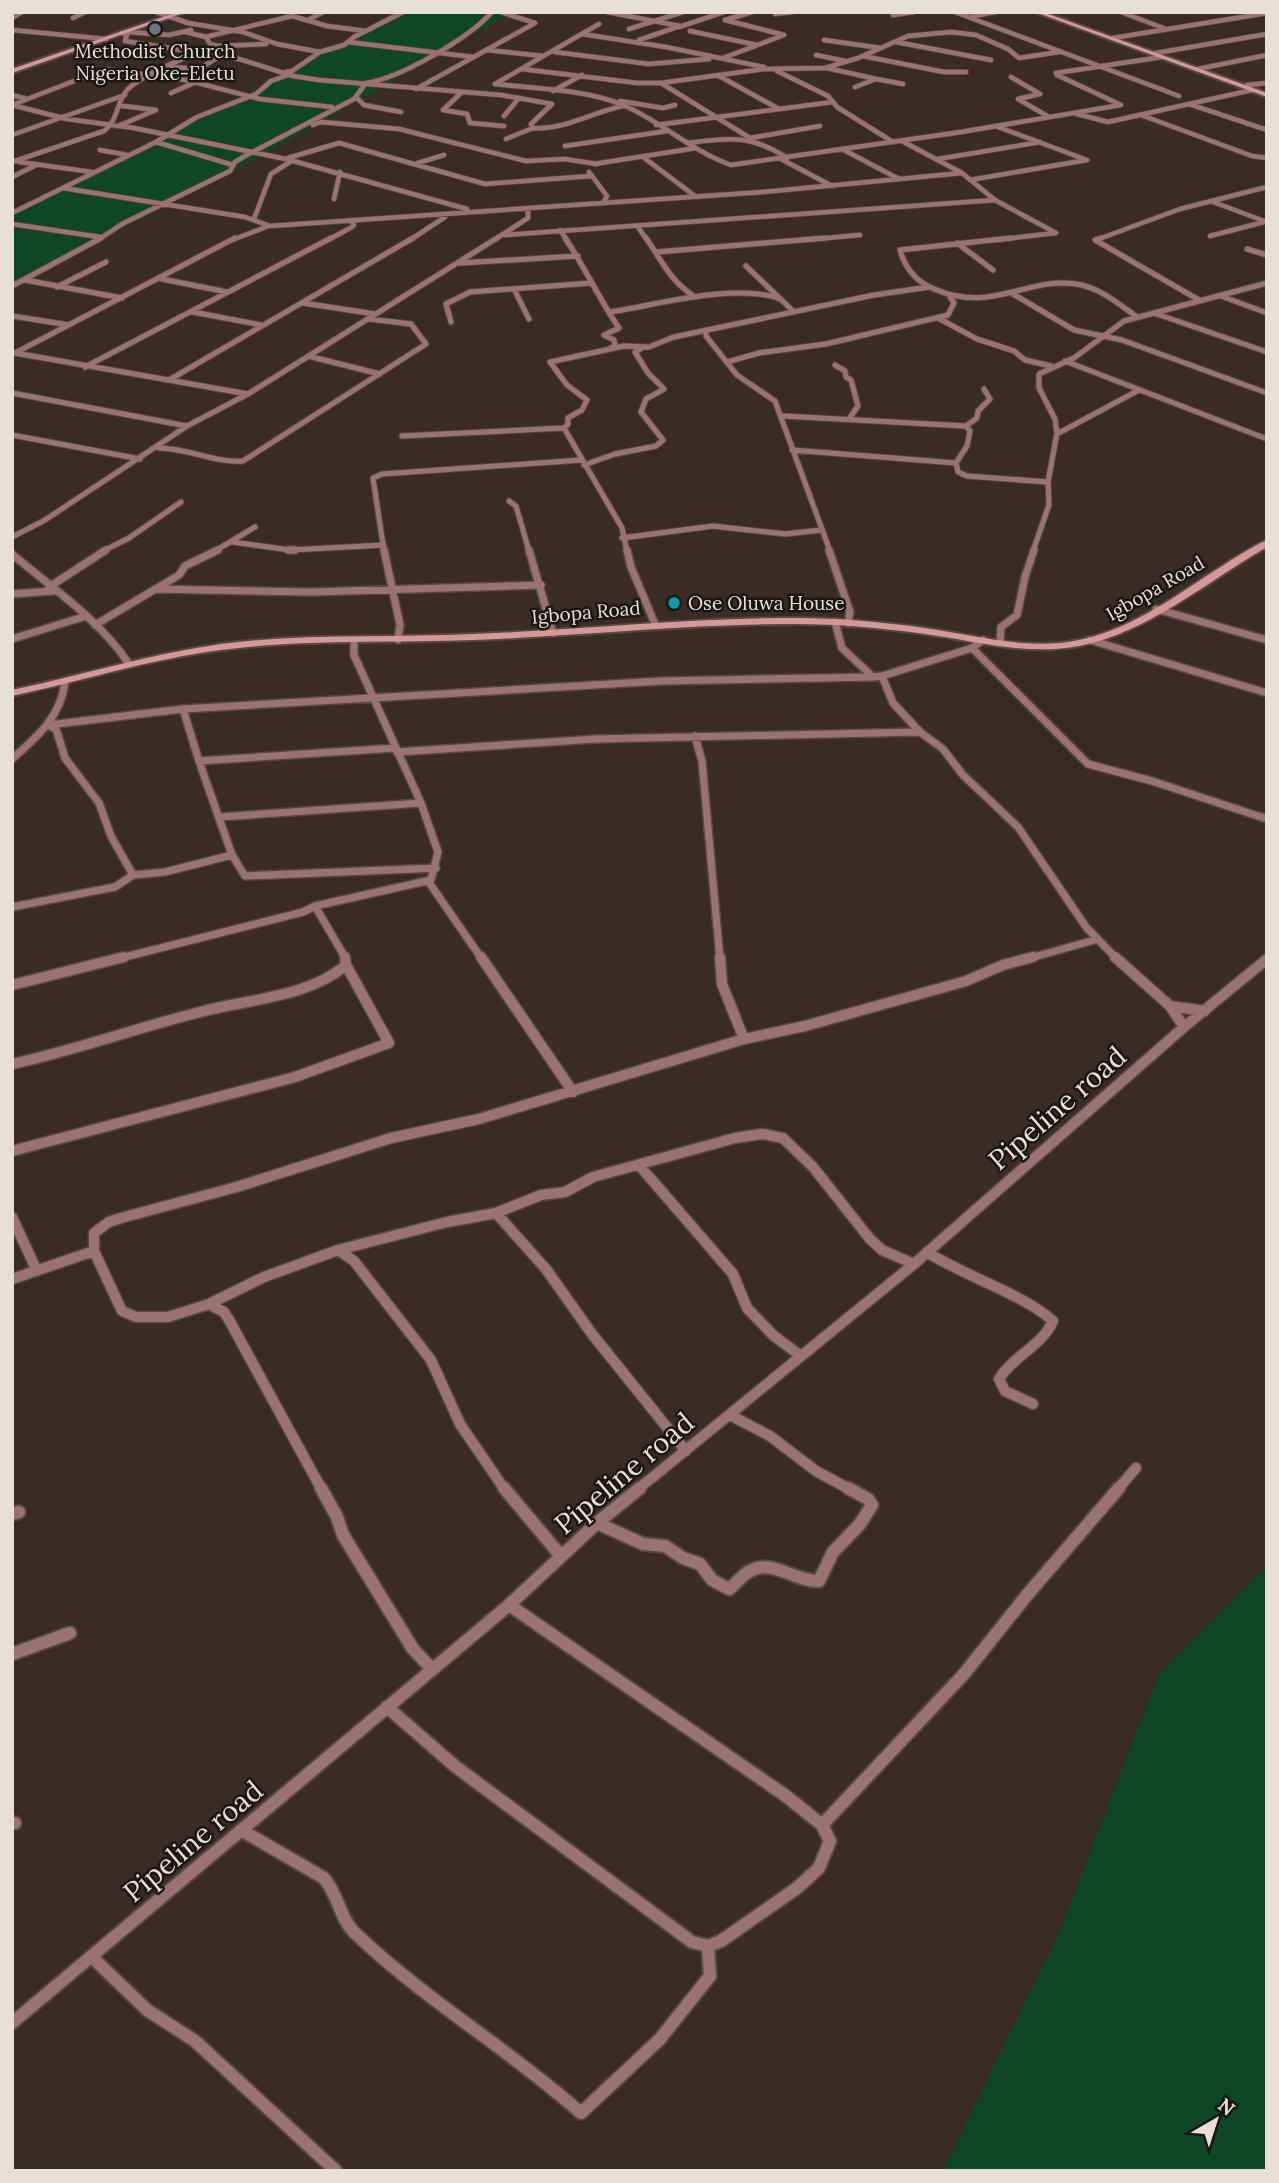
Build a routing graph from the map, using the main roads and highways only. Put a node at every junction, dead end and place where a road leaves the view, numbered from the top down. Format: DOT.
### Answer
graph roads {
  1 [pos="184,12"];
  2 [pos="14,69"];
  1 -- 2 [label="main road"];
}
